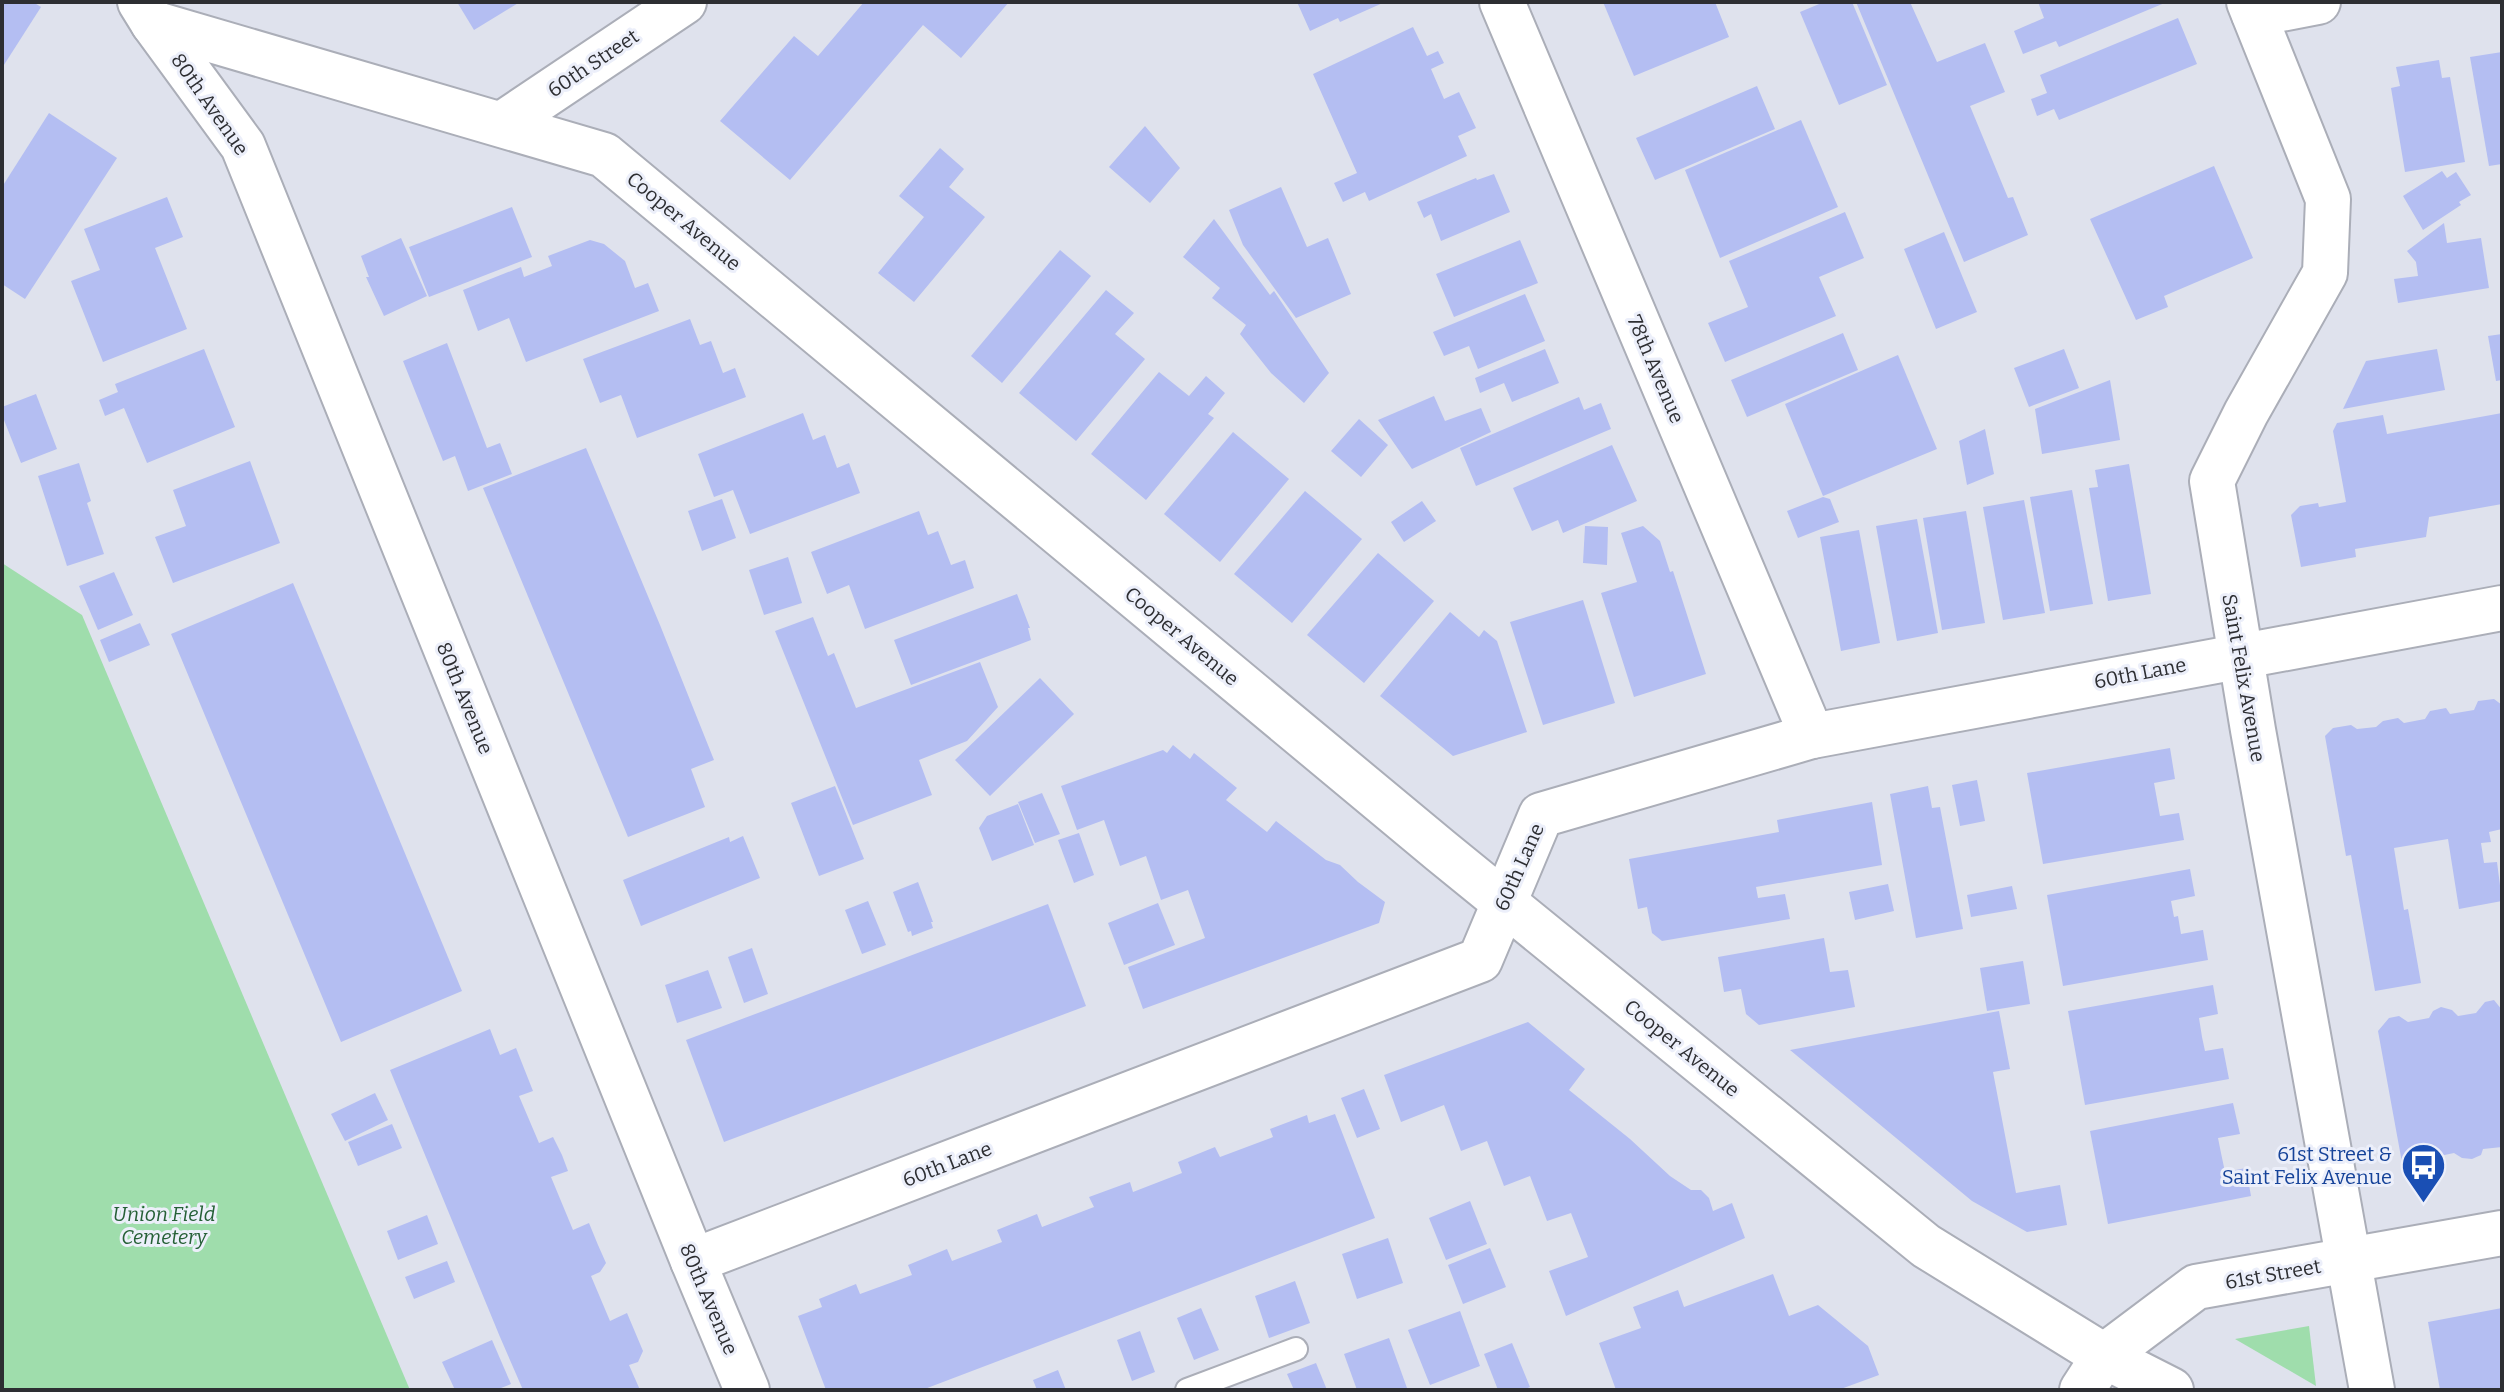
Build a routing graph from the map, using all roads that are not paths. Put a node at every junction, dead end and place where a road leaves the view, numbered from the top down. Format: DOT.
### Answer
graph roads {
  1 [pos="684,2"];
  2 [pos="1502,2"];
  3 [pos="2318,2"];
  4 [pos="2252,8"];
  5 [pos="146,13"];
  6 [pos="502,124"];
  7 [pos="2502,608"];
  8 [pos="2240,654"];
  9 [pos="1812,736"];
  10 [pos="1503,903"];
  11 [pos="2502,1233"];
  12 [pos="693,1261"];
  13 [pos="2349,1261"];
  14 [pos="1296,1349"];
  15 [pos="2093,1373"];
  16 [pos="747,1390"];
  17 [pos="1187,1390"];
  18 [pos="2171,1390"];
  19 [pos="2372,1390"];
  1 -- 6 [label="street, 60th Street"];
  2 -- 9 [label="street, 78th Avenue"];
  3 -- 4 [label="street"];
  4 -- 8 [label="street, Saint Felix Avenue"];
  5 -- 6 [label="street, Cooper Avenue"];
  5 -- 12 [label="street, 80th Avenue"];
  6 -- 10 [label="street, Cooper Avenue"];
  7 -- 8 [label="street, 60th Lane"];
  8 -- 9 [label="street, 60th Lane"];
  8 -- 13 [label="street, Saint Felix Avenue"];
  9 -- 10 [label="street, 60th Lane"];
  10 -- 12 [label="street, 60th Lane"];
  10 -- 15 [label="street, Cooper Avenue"];
  11 -- 13 [label="street, 61st Street"];
  12 -- 16 [label="street, 80th Avenue"];
  13 -- 15 [label="street, 61st Street"];
  13 -- 19 [label="street, Saint Felix Avenue"];
  14 -- 17 [label="lane"];
  15 -- 18 [label="street, Cooper Avenue"];
}
